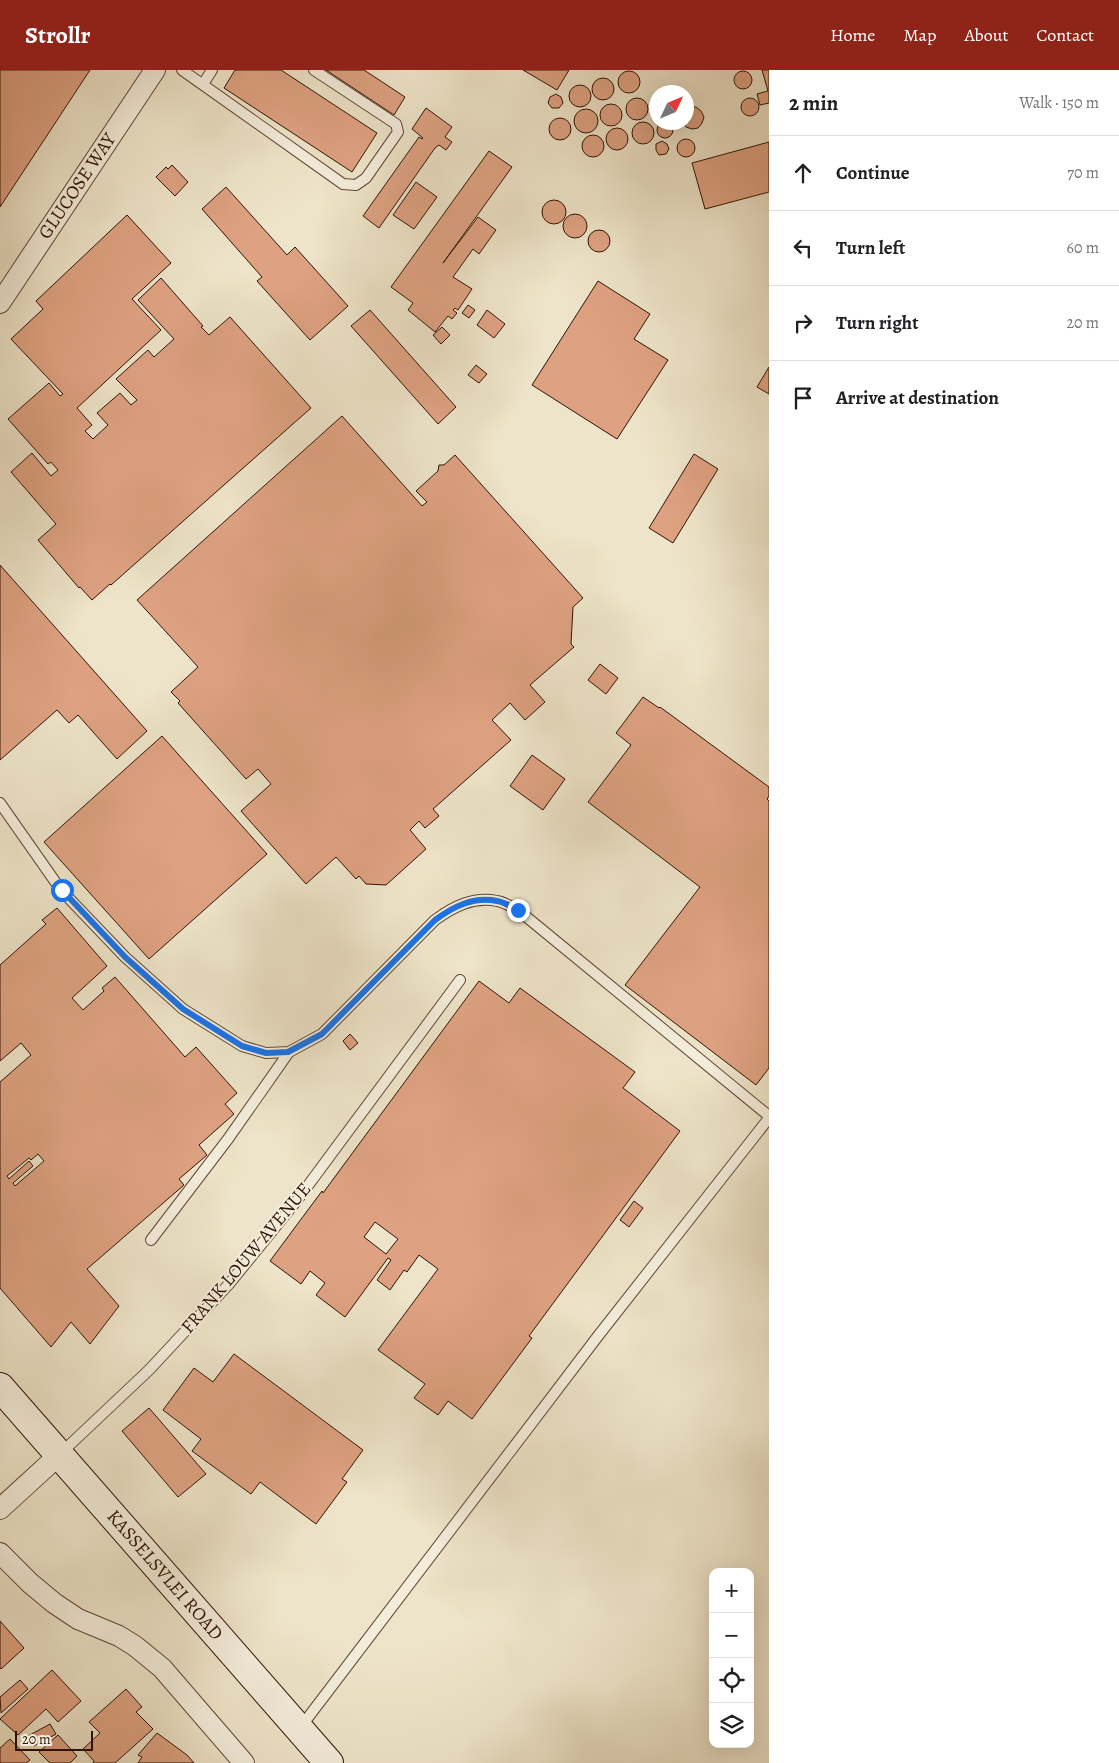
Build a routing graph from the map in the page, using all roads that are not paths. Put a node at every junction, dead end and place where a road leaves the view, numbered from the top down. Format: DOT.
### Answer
graph roads {
  1 [pos="155,70"];
  2 [pos="182,70"];
  3 [pos="212,70"];
  4 [pos="314,70"];
  5 [pos="202,84"];
  6 [pos="0,302"];
  7 [pos="0,802"];
  8 [pos="460,980"];
  9 [pos="288,1052"];
  10 [pos="769,1117"];
  11 [pos="151,1240"];
  12 [pos="0,1386"];
  13 [pos="59,1455"];
  14 [pos="0,1508"];
  15 [pos="0,1553"];
  16 [pos="300,1729"];
  17 [pos="244,1763"];
  18 [pos="329,1763"];
  1 -- 6 [label="street, GLUCOSE WAY"];
  2 -- 5 [label="lane"];
  3 -- 5 [label="lane"];
  4 -- 5 [label="lane"];
  7 -- 9 [label="lane"];
  8 -- 13 [label="lane, FRANK LOUW AVENUE"];
  9 -- 10 [label="lane"];
  9 -- 11 [label="lane"];
  10 -- 16 [label="lane"];
  12 -- 13 [label="street, KASSELSVLEI ROAD"];
  13 -- 14 [label="street, FRANK LOUW AVENUE"];
  13 -- 16 [label="street, KASSELSVLEI ROAD"];
  15 -- 17 [label="street"];
  16 -- 18 [label="street, KASSELSVLEI ROAD"];
}
